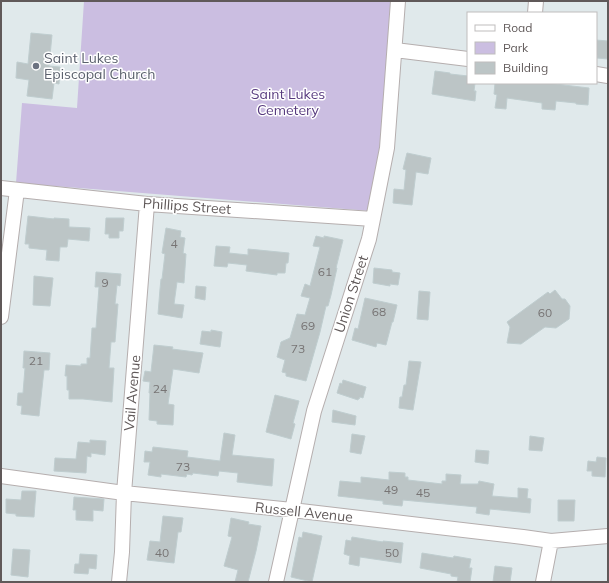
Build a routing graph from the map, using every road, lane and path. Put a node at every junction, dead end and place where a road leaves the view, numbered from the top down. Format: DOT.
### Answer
graph roads {
  1 [pos="398,1"];
  2 [pos="536,1"];
  3 [pos="535,12"];
  4 [pos="395,50"];
  5 [pos="467,59"];
  6 [pos="597,74"];
  7 [pos="608,76"];
  8 [pos="1,188"];
  9 [pos="17,190"];
  10 [pos="147,204"];
  11 [pos="373,219"];
  12 [pos="1,317"];
  13 [pos="1,476"];
  14 [pos="124,493"];
  15 [pos="292,510"];
  16 [pos="608,536"];
  17 [pos="551,541"];
  18 [pos="119,582"];
  19 [pos="276,582"];
  20 [pos="543,582"];
  1 -- 4 [label="street, Union Street"];
  2 -- 3 [label="street"];
  4 -- 5 [label="street"];
  4 -- 11 [label="street, Union Street"];
  6 -- 7 [label="street"];
  8 -- 9 [label="street, Phillips Street"];
  9 -- 10 [label="street, Phillips Street"];
  9 -- 12 [label="street"];
  10 -- 11 [label="street, Phillips Street"];
  10 -- 14 [label="street, Vail Avenue"];
  11 -- 15 [label="street, Union Street"];
  13 -- 14 [label="street, Russell Avenue"];
  14 -- 15 [label="street, Russell Avenue"];
  14 -- 18 [label="street, Vail Avenue"];
  15 -- 17 [label="street, Russell Avenue"];
  15 -- 19 [label="street, Union Street"];
  16 -- 17 [label="street, Russell Avenue"];
  17 -- 20 [label="street"];
}
